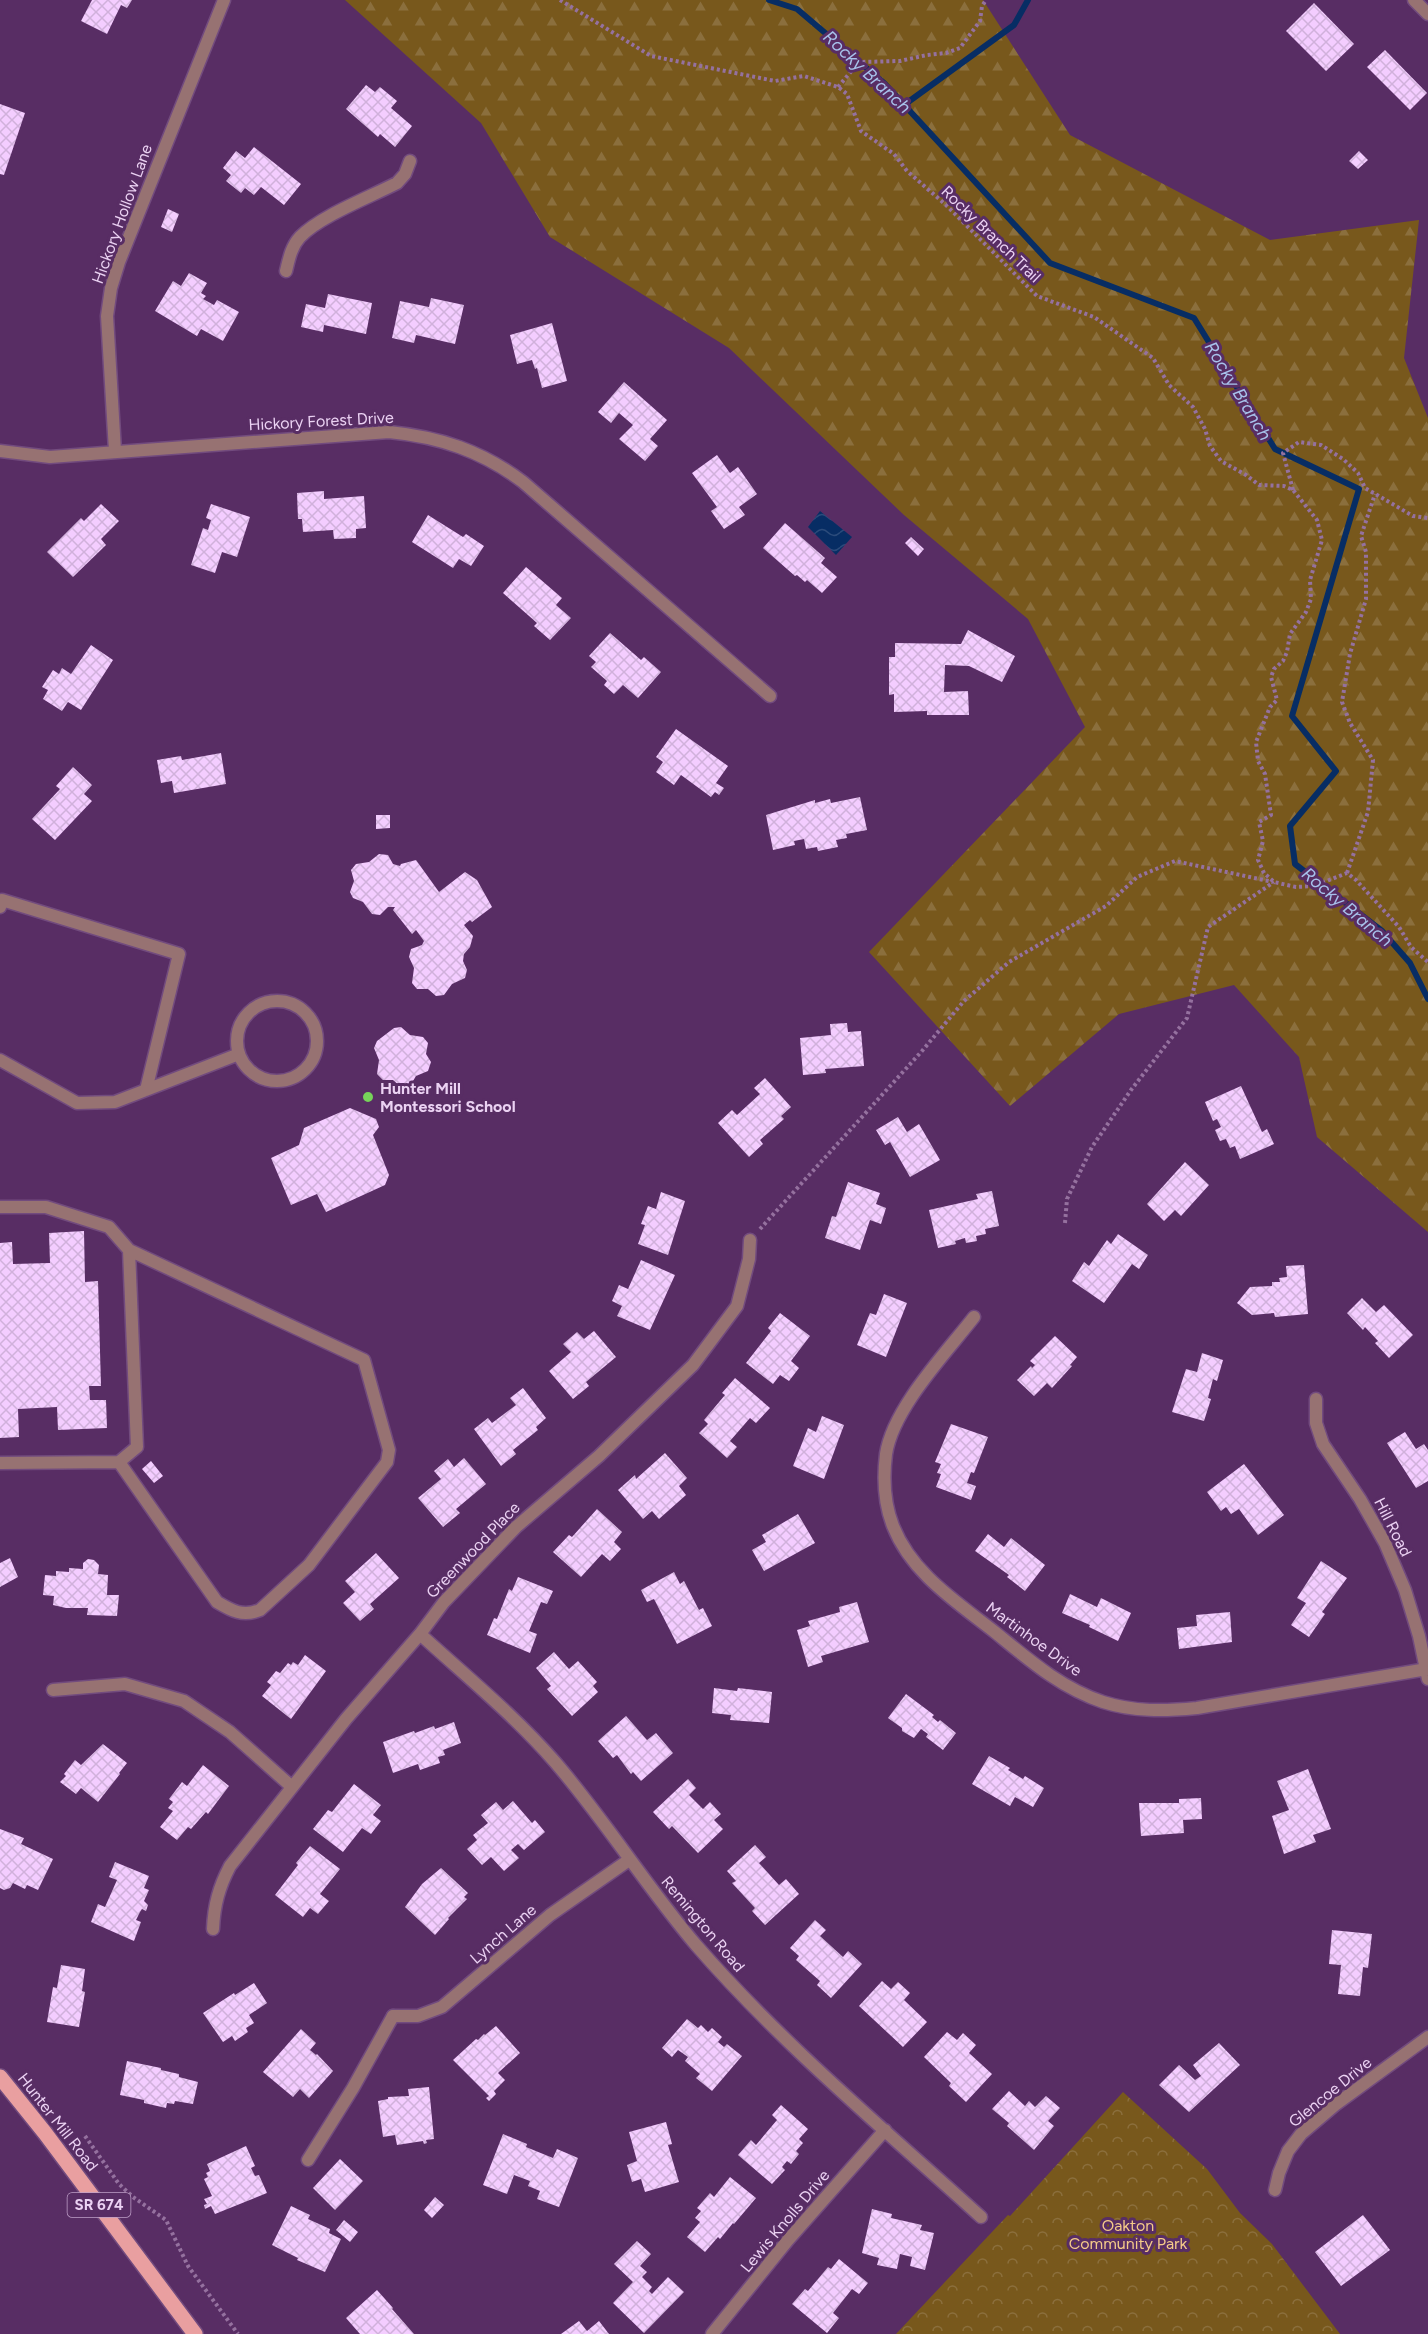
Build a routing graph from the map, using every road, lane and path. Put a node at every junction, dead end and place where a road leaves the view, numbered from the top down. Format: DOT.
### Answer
graph roads {
  1 [pos="224,0"];
  2 [pos="560,0"];
  3 [pos="986,0"];
  4 [pos="1414,0"];
  5 [pos="1428,14"];
  6 [pos="838,87"];
  7 [pos="410,160"];
  8 [pos="286,271"];
  9 [pos="115,451"];
  10 [pos="0,452"];
  11 [pos="1293,490"];
  12 [pos="1375,494"];
  13 [pos="1428,518"];
  14 [pos="770,696"];
  15 [pos="1347,873"];
  16 [pos="1274,882"];
  17 [pos="0,907"];
  18 [pos="1428,962"];
  19 [pos="239,1054"];
  20 [pos="0,1060"];
  21 [pos="146,1090"];
  22 [pos="0,1208"];
  23 [pos="1065,1223"];
  24 [pos="750,1240"];
  25 [pos="129,1250"];
  26 [pos="974,1317"];
  27 [pos="1316,1399"];
  28 [pos="119,1462"];
  29 [pos="0,1463"];
  30 [pos="420,1635"];
  31 [pos="1427,1674"];
  32 [pos="53,1690"];
  33 [pos="292,1787"];
  34 [pos="629,1860"];
  35 [pos="213,1929"];
  36 [pos="1428,2037"];
  37 [pos="0,2077"];
  38 [pos="885,2130"];
  39 [pos="85,2136"];
  40 [pos="308,2160"];
  41 [pos="1275,2190"];
  42 [pos="981,2217"];
  43 [pos="195,2334"];
  44 [pos="238,2334"];
  45 [pos="712,2334"];
  1 -- 9 [label="street, Hickory Hollow Lane"];
  2 -- 6 [label="path"];
  3 -- 6 [label="path"];
  4 -- 5 [label="street"];
  6 -- 11 [label="path, Rocky Branch Trail"];
  7 -- 8 [label="street"];
  9 -- 10 [label="street, Hickory Forest Drive"];
  9 -- 14 [label="street, Hickory Forest Drive"];
  11 -- 12 [label="path"];
  11 -- 16 [label="path"];
  12 -- 13 [label="path"];
  12 -- 15 [label="path"];
  15 -- 16 [label="path"];
  15 -- 18 [label="path"];
  16 -- 23 [label="path"];
  16 -- 24 [label="path"];
  17 -- 21 [label="street"];
  19 -- 19 [label="street"];
  19 -- 21 [label="street"];
  20 -- 21 [label="street"];
  22 -- 25 [label="street"];
  24 -- 30 [label="street, Greenwood Place"];
  25 -- 28 [label="street"];
  25 -- 28 [label="street"];
  26 -- 31 [label="street, Martinhoe Drive"];
  27 -- 31 [label="street, Hill Road"];
  28 -- 29 [label="street"];
  30 -- 33 [label="street, Greenwood Place"];
  30 -- 34 [label="street, Remington Road"];
  32 -- 33 [label="street"];
  33 -- 35 [label="street, Greenwood Place"];
  34 -- 38 [label="street, Remington Road"];
  34 -- 40 [label="street, Lynch Lane"];
  36 -- 41 [label="street, Glencoe Drive"];
  37 -- 43 [label="main road, Hunter Mill Road / SR 674"];
  38 -- 42 [label="street, Remington Road"];
  38 -- 45 [label="street, Lewis Knolls Drive"];
  39 -- 44 [label="path"];
}
